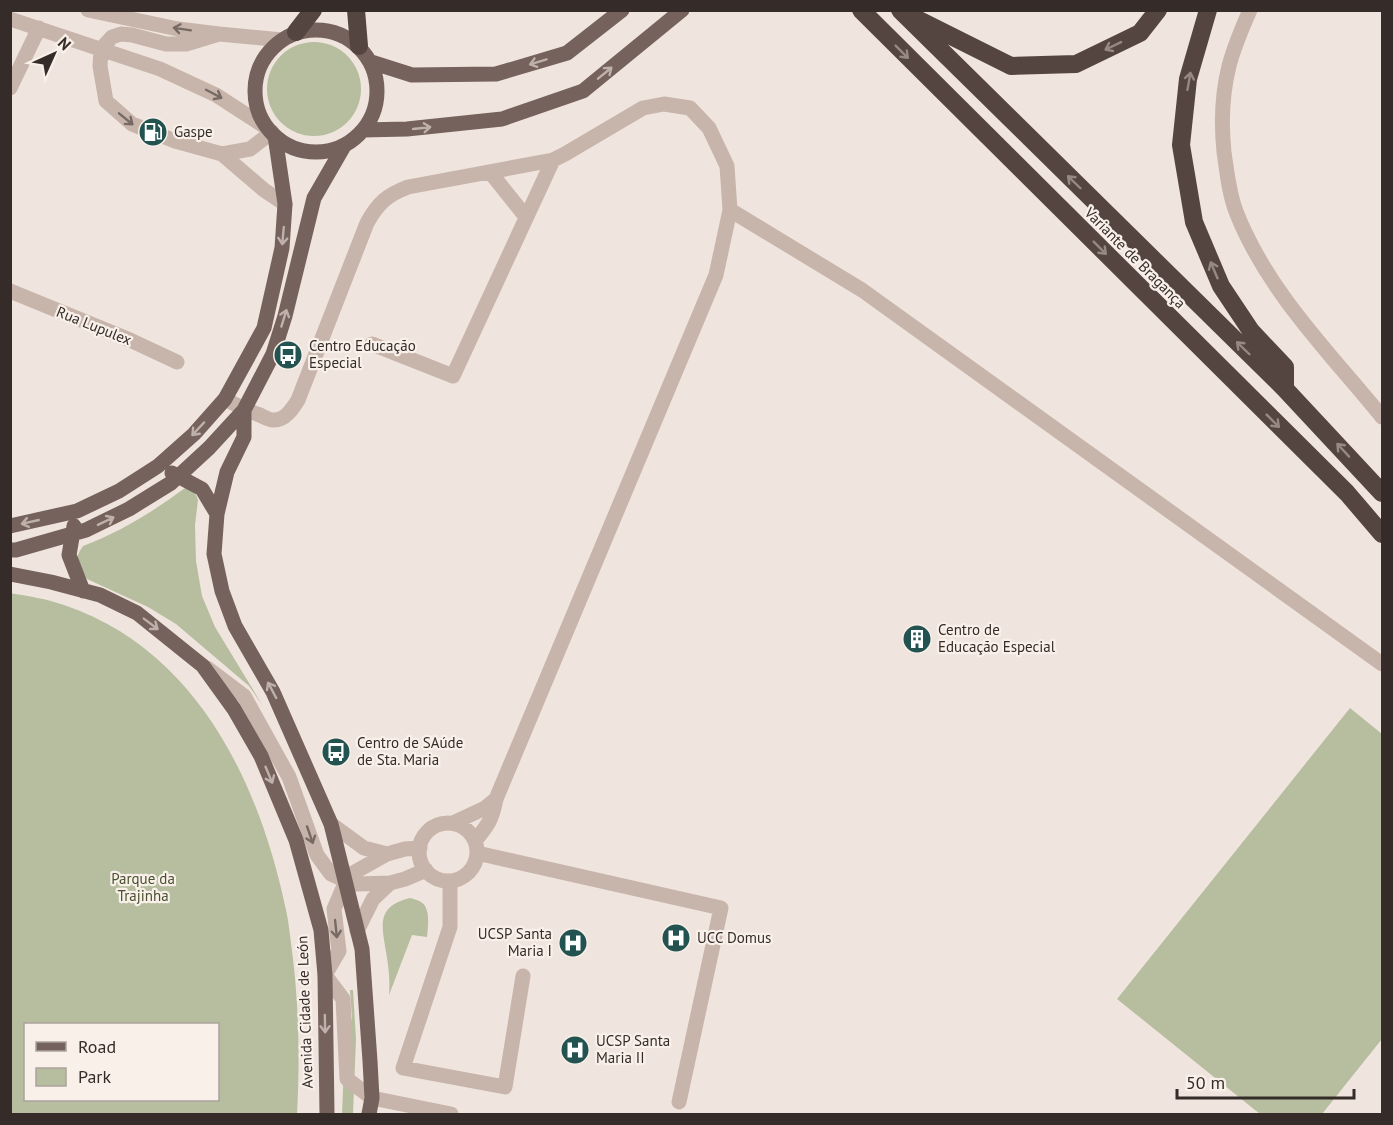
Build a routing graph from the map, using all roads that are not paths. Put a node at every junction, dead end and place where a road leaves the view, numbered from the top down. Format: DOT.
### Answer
graph roads {
  1 [pos="88,10"];
  2 [pos="312,10"];
  3 [pos="356,10"];
  4 [pos="622,10"];
  5 [pos="682,10"];
  6 [pos="861,10"];
  7 [pos="901,10"];
  8 [pos="1158,10"];
  9 [pos="1208,10"];
  10 [pos="1250,10"];
  11 [pos="10,19"];
  12 [pos="39,28"];
  13 [pos="219,34"];
  14 [pos="289,36"];
  15 [pos="359,46"];
  16 [pos="101,49"];
  17 [pos="371,62"];
  18 [pos="10,88"];
  19 [pos="363,130"];
  20 [pos="271,132"];
  21 [pos="344,146"];
  22 [pos="222,154"];
  23 [pos="553,160"];
  24 [pos="490,172"];
  25 [pos="285,204"];
  26 [pos="730,210"];
  27 [pos="526,217"];
  28 [pos="10,291"];
  29 [pos="372,344"];
  30 [pos="177,362"];
  31 [pos="1285,389"];
  32 [pos="225,399"];
  33 [pos="244,410"];
  34 [pos="1383,417"];
  35 [pos="158,466"];
  36 [pos="178,477"];
  37 [pos="1383,493"];
  38 [pos="77,511"];
  39 [pos="217,514"];
  40 [pos="10,526"];
  41 [pos="73,534"];
  42 [pos="1383,534"];
  43 [pos="10,550"];
  44 [pos="10,574"];
  45 [pos="83,591"];
  46 [pos="1383,664"];
  47 [pos="203,666"];
  48 [pos="490,804"];
  49 [pos="331,824"];
  50 [pos="453,824"];
  51 [pos="476,847"];
  52 [pos="420,848"];
  53 [pos="387,854"];
  54 [pos="426,870"];
  55 [pos="450,880"];
  56 [pos="346,881"];
  57 [pos="390,883"];
  58 [pos="357,931"];
  59 [pos="325,975"];
  60 [pos="523,976"];
  61 [pos="372,1098"];
  62 [pos="679,1102"];
  63 [pos="327,1114"];
  64 [pos="369,1114"];
  65 [pos="451,1114"];
  13 -- 1 [label="street, one-way"];
  2 -- 14 [label="highway"];
  3 -- 15 [label="highway"];
  4 -- 17 [label="main road, one-way"];
  19 -- 5 [label="main road, one-way"];
  6 -- 42 [label="highway, Variante de Bragança, one-way"];
  8 -- 7 [label="highway, one-way"];
  31 -- 7 [label="highway, Variante de Bragança, one-way"];
  31 -- 9 [label="highway, one-way"];
  10 -- 34 [label="street"];
  11 -- 12 [label="street"];
  12 -- 16 [label="street"];
  12 -- 18 [label="street"];
  13 -- 14 [label="street"];
  13 -- 16 [label="street"];
  14 -- 15 [label="main road"];
  14 -- 20 [label="main road"];
  15 -- 17 [label="main road"];
  16 -- 20 [label="street, one-way"];
  16 -- 22 [label="street, one-way"];
  17 -- 19 [label="main road"];
  19 -- 21 [label="main road"];
  20 -- 21 [label="main road"];
  20 -- 22 [label="street"];
  20 -- 25 [label="main road"];
  33 -- 21 [label="main road, one-way"];
  22 -- 25 [label="street"];
  23 -- 24 [label="street"];
  23 -- 26 [label="street"];
  23 -- 27 [label="street"];
  24 -- 27 [label="street"];
  24 -- 33 [label="street"];
  25 -- 32 [label="main road, one-way"];
  26 -- 46 [label="street"];
  26 -- 48 [label="street"];
  27 -- 29 [label="street"];
  28 -- 30 [label="street, Rua Lupulex"];
  37 -- 31 [label="highway, Variante de Bragança, one-way"];
  32 -- 33 [label="street"];
  32 -- 35 [label="main road, one-way"];
  33 -- 36 [label="main road"];
  33 -- 39 [label="main road"];
  35 -- 36 [label="main road"];
  35 -- 38 [label="main road"];
  36 -- 39 [label="main road"];
  41 -- 36 [label="main road, one-way"];
  38 -- 40 [label="main road, one-way"];
  38 -- 41 [label="main road"];
  49 -- 39 [label="main road, one-way"];
  41 -- 43 [label="main road"];
  41 -- 45 [label="main road"];
  44 -- 45 [label="main road, Avenida Cidade de León"];
  45 -- 47 [label="main road, Avenida Cidade de León, one-way"];
  47 -- 56 [label="street, one-way"];
  47 -- 59 [label="main road, Avenida Cidade de León, one-way"];
  48 -- 50 [label="street"];
  48 -- 51 [label="street"];
  49 -- 53 [label="street"];
  49 -- 56 [label="main road"];
  50 -- 51 [label="street"];
  50 -- 52 [label="street"];
  51 -- 55 [label="street"];
  51 -- 62 [label="street"];
  52 -- 53 [label="street"];
  52 -- 54 [label="street"];
  53 -- 56 [label="street"];
  54 -- 55 [label="street"];
  54 -- 57 [label="street"];
  55 -- 60 [label="street"];
  56 -- 57 [label="street"];
  56 -- 58 [label="main road"];
  56 -- 59 [label="street, one-way"];
  57 -- 58 [label="street"];
  58 -- 61 [label="main road"];
  59 -- 61 [label="street"];
  59 -- 63 [label="main road, Avenida Cidade de León, one-way"];
  61 -- 64 [label="main road"];
  61 -- 65 [label="street"];
}
